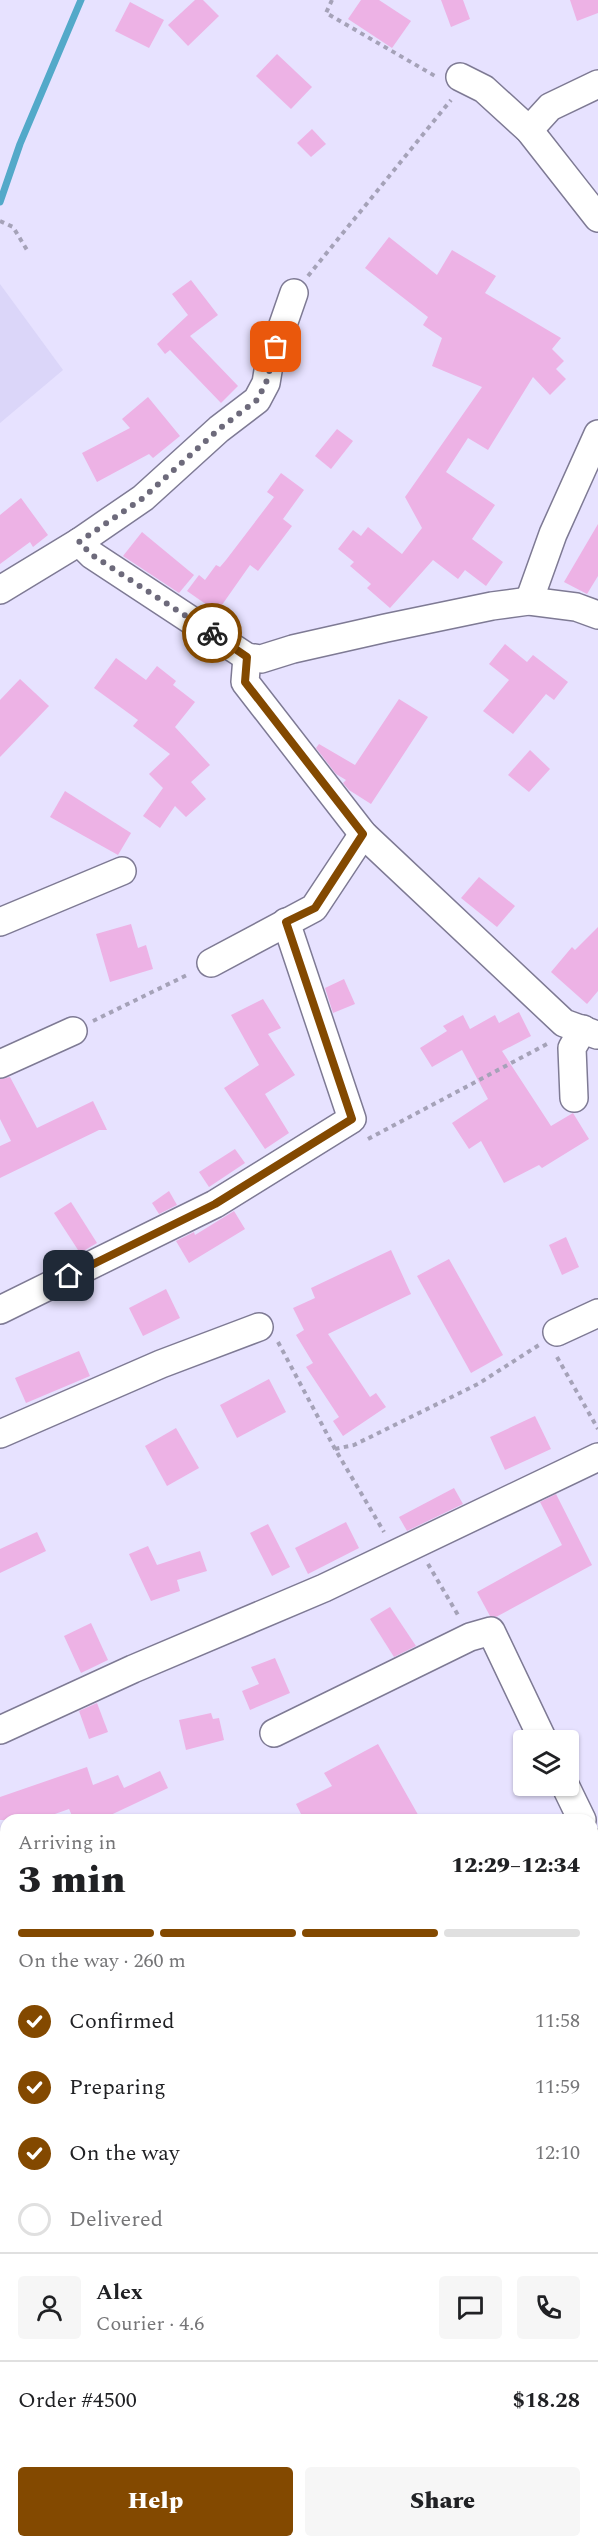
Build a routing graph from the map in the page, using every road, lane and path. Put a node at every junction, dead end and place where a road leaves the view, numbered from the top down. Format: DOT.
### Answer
graph roads {
  1 [pos="332,0"];
  2 [pos="462,82"];
  3 [pos="598,84"];
  4 [pos="529,130"];
  5 [pos="598,218"];
  6 [pos="0,221"];
  7 [pos="27,250"];
  8 [pos="294,293"];
  9 [pos="598,434"];
  10 [pos="79,542"];
  11 [pos="0,590"];
  12 [pos="529,601"];
  13 [pos="598,615"];
  14 [pos="247,657"];
  15 [pos="363,834"];
  16 [pos="122,871"];
  17 [pos="0,922"];
  18 [pos="286,922"];
  19 [pos="211,963"];
  20 [pos="582,1029"];
  21 [pos="73,1031"];
  22 [pos="0,1065"];
  23 [pos="574,1098"];
  24 [pos="352,1119"];
  25 [pos="0,1310"];
  26 [pos="598,1313"];
  27 [pos="260,1327"];
  28 [pos="552,1336"];
  29 [pos="598,1429"];
  30 [pos="0,1434"];
  31 [pos="335,1449"];
  32 [pos="598,1457"];
  33 [pos="407,1549"];
  34 [pos="470,1637"];
  35 [pos="0,1730"];
  36 [pos="538,1730"];
  37 [pos="274,1733"];
  38 [pos="570,1796"];
  39 [pos="579,1814"];
  1 -- 2 [label="path"];
  2 -- 4 [label="street"];
  2 -- 8 [label="path"];
  3 -- 4 [label="street"];
  4 -- 5 [label="street"];
  6 -- 7 [label="path"];
  8 -- 10 [label="street"];
  9 -- 12 [label="street"];
  10 -- 11 [label="street"];
  10 -- 14 [label="street"];
  12 -- 13 [label="street"];
  12 -- 14 [label="street"];
  14 -- 15 [label="street"];
  15 -- 18 [label="street"];
  15 -- 20 [label="street"];
  16 -- 17 [label="street"];
  18 -- 19 [label="street"];
  18 -- 24 [label="street"];
  19 -- 21 [label="path"];
  20 -- 23 [label="street"];
  20 -- 24 [label="path"];
  21 -- 22 [label="street"];
  24 -- 25 [label="street"];
  26 -- 28 [label="street"];
  27 -- 30 [label="street"];
  27 -- 31 [label="path"];
  28 -- 29 [label="path"];
  28 -- 31 [label="path"];
  31 -- 33 [label="path"];
  32 -- 33 [label="street"];
  33 -- 34 [label="path"];
  33 -- 35 [label="street"];
  34 -- 36 [label="street"];
  34 -- 37 [label="street"];
  38 -- 39 [label="street"];
}
